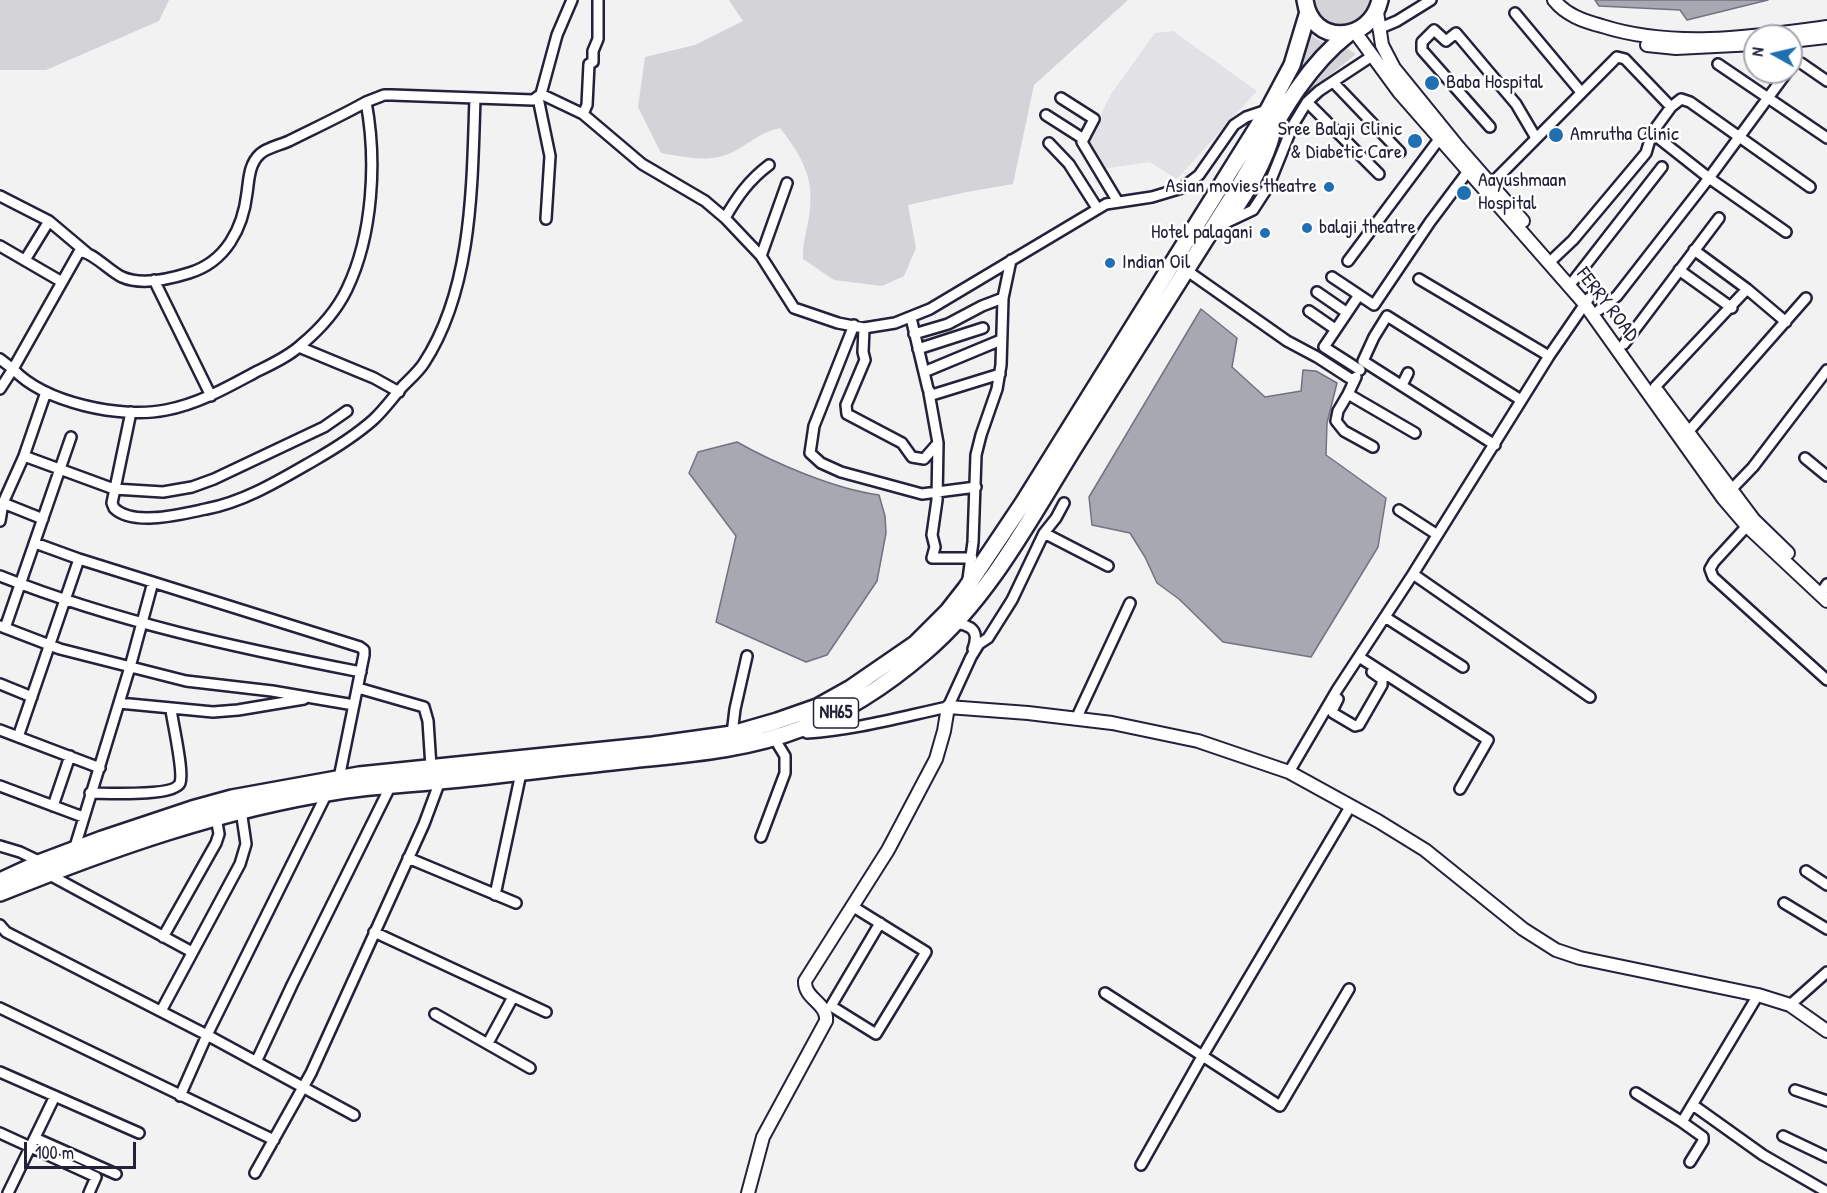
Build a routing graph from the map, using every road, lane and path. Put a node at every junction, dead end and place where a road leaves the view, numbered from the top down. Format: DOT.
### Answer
graph roads {
  1 [pos="572,0"];
  2 [pos="598,0"];
  3 [pos="1431,0"];
  4 [pos="1544,0"];
  5 [pos="1554,0"];
  6 [pos="1306,6"];
  7 [pos="1378,6"];
  8 [pos="1515,13"];
  9 [pos="1827,27"];
  10 [pos="1378,29"];
  11 [pos="1352,33"];
  12 [pos="1827,37"];
  13 [pos="1803,40"];
  14 [pos="1743,45"];
  15 [pos="1372,56"];
  16 [pos="1718,64"];
  17 [pos="1803,64"];
  18 [pos="1827,81"];
  19 [pos="1334,82"];
  20 [pos="1778,84"];
  21 [pos="1403,89"];
  22 [pos="1581,92"];
  23 [pos="540,96"];
  24 [pos="475,98"];
  25 [pos="1061,98"];
  26 [pos="1767,98"];
  27 [pos="366,102"];
  28 [pos="1307,102"];
  29 [pos="1671,107"];
  30 [pos="583,114"];
  31 [pos="1274,114"];
  32 [pos="1046,116"];
  33 [pos="1490,128"];
  34 [pos="1652,133"];
  35 [pos="1738,137"];
  36 [pos="1082,138"];
  37 [pos="1440,138"];
  38 [pos="1536,138"];
  39 [pos="1827,138"];
  40 [pos="1049,143"];
  41 [pos="1400,152"];
  42 [pos="769,165"];
  43 [pos="1471,167"];
  44 [pos="1662,167"];
  45 [pos="1379,174"];
  46 [pos="1709,178"];
  47 [pos="788,183"];
  48 [pos="1491,183"];
  49 [pos="1810,187"];
  50 [pos="0,195"];
  51 [pos="1119,202"];
  52 [pos="1097,208"];
  53 [pos="725,218"];
  54 [pos="1719,218"];
  55 [pos="546,219"];
  56 [pos="49,221"];
  57 [pos="1230,222"];
  58 [pos="1212,229"];
  59 [pos="1786,232"];
  60 [pos="0,246"];
  61 [pos="1694,250"];
  62 [pos="87,253"];
  63 [pos="761,256"];
  64 [pos="1550,257"];
  65 [pos="1011,260"];
  66 [pos="25,261"];
  67 [pos="1348,261"];
  68 [pos="1186,270"];
  69 [pos="1679,270"];
  70 [pos="1332,277"];
  71 [pos="1419,279"];
  72 [pos="154,280"];
  73 [pos="1574,280"];
  74 [pos="62,282"];
  75 [pos="1748,289"];
  76 [pos="1317,292"];
  77 [pos="1359,295"];
  78 [pos="1806,297"];
  79 [pos="1004,298"];
  80 [pos="1586,300"];
  81 [pos="1732,308"];
  82 [pos="1599,310"];
  83 [pos="1309,311"];
  84 [pos="1346,312"];
  85 [pos="911,318"];
  86 [pos="1786,322"];
  87 [pos="854,325"];
  88 [pos="864,328"];
  89 [pos="983,328"];
  90 [pos="1335,329"];
  91 [pos="914,334"];
  92 [pos="1001,340"];
  93 [pos="1624,344"];
  94 [pos="299,347"];
  95 [pos="918,349"];
  96 [pos="1549,356"];
  97 [pos="0,359"];
  98 [pos="1362,366"];
  99 [pos="13,369"];
  100 [pos="1827,370"];
  101 [pos="924,372"];
  102 [pos="1408,373"];
  103 [pos="1000,374"];
  104 [pos="1354,381"];
  105 [pos="1402,385"];
  106 [pos="1655,387"];
  107 [pos="0,389"];
  108 [pos="46,392"];
  109 [pos="399,392"];
  110 [pos="929,393"];
  111 [pos="1348,394"];
  112 [pos="210,396"];
  113 [pos="1521,400"];
  114 [pos="347,411"];
  115 [pos="131,412"];
  116 [pos="1688,432"];
  117 [pos="1414,433"];
  118 [pos="71,437"];
  119 [pos="938,443"];
  120 [pos="1495,445"];
  121 [pos="1373,447"];
  122 [pos="24,456"];
  123 [pos="1805,458"];
  124 [pos="60,470"];
  125 [pos="1827,477"];
  126 [pos="976,487"];
  127 [pos="114,489"];
  128 [pos="937,491"];
  129 [pos="1727,494"];
  130 [pos="3,503"];
  131 [pos="1064,503"];
  132 [pos="1399,510"];
  133 [pos="43,519"];
  134 [pos="0,521"];
  135 [pos="1747,526"];
  136 [pos="1044,533"];
  137 [pos="1436,534"];
  138 [pos="35,543"];
  139 [pos="972,558"];
  140 [pos="79,559"];
  141 [pos="1108,566"];
  142 [pos="1413,574"];
  143 [pos="0,576"];
  144 [pos="153,582"];
  145 [pos="21,584"];
  146 [pos="966,588"];
  147 [pos="1825,591"];
  148 [pos="66,600"];
  149 [pos="1130,603"];
  150 [pos="1385,616"];
  151 [pos="954,623"];
  152 [pos="143,624"];
  153 [pos="3,627"];
  154 [pos="50,645"];
  155 [pos="747,656"];
  156 [pos="971,657"];
  157 [pos="1361,665"];
  158 [pos="130,667"];
  159 [pos="1463,667"];
  160 [pos="361,672"];
  161 [pos="1827,680"];
  162 [pos="0,684"];
  163 [pos="358,688"];
  164 [pos="32,697"];
  165 [pos="1590,697"];
  166 [pos="311,698"];
  167 [pos="1335,698"];
  168 [pos="119,703"];
  169 [pos="354,705"];
  170 [pos="948,706"];
  171 [pos="171,710"];
  172 [pos="1076,718"];
  173 [pos="803,729"];
  174 [pos="0,730"];
  175 [pos="732,734"];
  176 [pos="18,737"];
  177 [pos="774,738"];
  178 [pos="70,756"];
  179 [pos="431,767"];
  180 [pos="100,768"];
  181 [pos="1289,772"];
  182 [pos="521,773"];
  183 [pos="339,778"];
  184 [pos="440,781"];
  185 [pos="391,785"];
  186 [pos="0,786"];
  187 [pos="1460,789"];
  188 [pos="90,793"];
  189 [pos="327,793"];
  190 [pos="53,806"];
  191 [pos="1350,807"];
  192 [pos="240,810"];
  193 [pos="216,817"];
  194 [pos="83,818"];
  195 [pos="761,837"];
  196 [pos="0,846"];
  197 [pos="74,850"];
  198 [pos="408,858"];
  199 [pos="44,868"];
  200 [pos="1806,871"];
  201 [pos="0,881"];
  202 [pos="1827,885"];
  203 [pos="0,893"];
  204 [pos="495,895"];
  205 [pos="516,903"];
  206 [pos="1784,903"];
  207 [pos="852,906"];
  208 [pos="880,923"];
  209 [pos="1,929"];
  210 [pos="1827,929"];
  211 [pos="374,932"];
  212 [pos="163,937"];
  213 [pos="192,952"];
  214 [pos="1826,974"];
  215 [pos="1349,989"];
  216 [pos="1105,993"];
  217 [pos="1758,995"];
  218 [pos="513,997"];
  219 [pos="1790,1005"];
  220 [pos="0,1008"];
  221 [pos="161,1011"];
  222 [pos="546,1012"];
  223 [pos="435,1014"];
  224 [pos="1827,1031"];
  225 [pos="207,1035"];
  226 [pos="488,1043"];
  227 [pos="1203,1056"];
  228 [pos="256,1062"];
  229 [pos="530,1068"];
  230 [pos="0,1072"];
  231 [pos="304,1087"];
  232 [pos="1795,1090"];
  233 [pos="1636,1093"];
  234 [pos="55,1096"];
  235 [pos="180,1096"];
  236 [pos="1827,1101"];
  237 [pos="1693,1105"];
  238 [pos="354,1115"];
  239 [pos="1682,1122"];
  240 [pos="0,1133"];
  241 [pos="139,1133"];
  242 [pos="1783,1136"];
  243 [pos="274,1140"];
  244 [pos="33,1143"];
  245 [pos="1827,1157"];
  246 [pos="1690,1161"];
  247 [pos="1141,1165"];
  248 [pos="255,1173"];
  249 [pos="116,1174"];
  250 [pos="1827,1192"];
  251 [pos="8,1193"];
  252 [pos="89,1193"];
  253 [pos="748,1193"];
  1 -- 23 [label="street"];
  2 -- 30 [label="street"];
  3 -- 10 [label="street"];
  4 -- 14 [label="street"];
  5 -- 9 [label="street"];
  6 -- 11 [label="highway, NH65"];
  6 -- 31 [label="highway, NH65"];
  7 -- 10 [label="street, FERRY ROAD"];
  7 -- 11 [label="highway, NH65"];
  8 -- 22 [label="street"];
  10 -- 21 [label="street, FERRY ROAD"];
  11 -- 15 [label="street, FERRY ROAD"];
  11 -- 31 [label="highway, NH65"];
  12 -- 13 [label="street"];
  15 -- 19 [label="street"];
  15 -- 21 [label="street, FERRY ROAD"];
  16 -- 26 [label="street"];
  17 -- 18 [label="street"];
  19 -- 28 [label="street"];
  19 -- 41 [label="street"];
  20 -- 26 [label="street"];
  21 -- 37 [label="street, FERRY ROAD"];
  21 -- 43 [label="street, FERRY ROAD"];
  22 -- 29 [label="street"];
  22 -- 38 [label="street"];
  23 -- 24 [label="street"];
  23 -- 30 [label="street"];
  23 -- 55 [label="street"];
  24 -- 27 [label="street"];
  24 -- 109 [label="street"];
  25 -- 36 [label="street"];
  26 -- 35 [label="street"];
  26 -- 39 [label="street"];
  27 -- 72 [label="street"];
  27 -- 94 [label="street"];
  28 -- 45 [label="street"];
  28 -- 57 [label="street"];
  29 -- 34 [label="street"];
  29 -- 35 [label="street"];
  30 -- 53 [label="street"];
  31 -- 51 [label="street"];
  31 -- 57 [label="street"];
  31 -- 58 [label="highway, NH65"];
  31 -- 146 [label="highway, NH65"];
  32 -- 36 [label="street"];
  33 -- 38 [label="street"];
  34 -- 46 [label="street"];
  34 -- 64 [label="street"];
  35 -- 46 [label="street"];
  35 -- 49 [label="street"];
  36 -- 51 [label="street"];
  37 -- 43 [label="street, FERRY ROAD"];
  37 -- 67 [label="street"];
  38 -- 48 [label="street"];
  40 -- 52 [label="street"];
  42 -- 53 [label="street"];
  43 -- 48 [label="street, FERRY ROAD"];
  43 -- 64 [label="street, FERRY ROAD"];
  43 -- 77 [label="street"];
  44 -- 73 [label="street"];
  46 -- 59 [label="street"];
  46 -- 82 [label="street"];
  47 -- 63 [label="street"];
  48 -- 64 [label="street, FERRY ROAD"];
  50 -- 56 [label="street"];
  51 -- 52 [label="street"];
  52 -- 65 [label="street"];
  53 -- 63 [label="street"];
  54 -- 61 [label="street"];
  56 -- 62 [label="street"];
  56 -- 66 [label="street"];
  57 -- 58 [label="street"];
  58 -- 68 [label="highway, NH65"];
  60 -- 66 [label="street"];
  61 -- 69 [label="street"];
  61 -- 75 [label="street"];
  62 -- 72 [label="street"];
  62 -- 74 [label="street"];
  63 -- 87 [label="street"];
  64 -- 73 [label="street, FERRY ROAD"];
  64 -- 80 [label="street, FERRY ROAD"];
  65 -- 79 [label="street"];
  65 -- 85 [label="street"];
  66 -- 74 [label="street"];
  68 -- 104 [label="street"];
  68 -- 151 [label="highway, NH65"];
  69 -- 81 [label="street"];
  69 -- 93 [label="street"];
  70 -- 77 [label="street"];
  71 -- 96 [label="street"];
  72 -- 112 [label="street"];
  73 -- 80 [label="street, FERRY ROAD"];
  74 -- 99 [label="street"];
  75 -- 81 [label="street"];
  75 -- 86 [label="street"];
  76 -- 84 [label="street"];
  77 -- 84 [label="street"];
  78 -- 86 [label="street"];
  79 -- 91 [label="street"];
  79 -- 92 [label="street"];
  80 -- 82 [label="street, FERRY ROAD"];
  80 -- 96 [label="street"];
  80 -- 129 [label="street, FERRY ROAD"];
  81 -- 106 [label="street"];
  82 -- 93 [label="street, FERRY ROAD"];
  83 -- 90 [label="street"];
  84 -- 90 [label="street"];
  85 -- 88 [label="street"];
  85 -- 91 [label="street"];
  86 -- 116 [label="street"];
  87 -- 88 [label="street"];
  87 -- 128 [label="street"];
  88 -- 119 [label="street"];
  89 -- 95 [label="street"];
  90 -- 98 [label="street"];
  91 -- 95 [label="street"];
  92 -- 101 [label="street"];
  92 -- 103 [label="street"];
  93 -- 106 [label="street, FERRY ROAD"];
  94 -- 109 [label="street"];
  94 -- 112 [label="street"];
  95 -- 101 [label="street"];
  96 -- 113 [label="street"];
  97 -- 99 [label="street"];
  98 -- 104 [label="street"];
  98 -- 105 [label="street"];
  98 -- 113 [label="street"];
  99 -- 107 [label="street"];
  99 -- 108 [label="street"];
  100 -- 129 [label="street"];
  101 -- 110 [label="street"];
  102 -- 105 [label="street"];
  103 -- 110 [label="street"];
  103 -- 126 [label="street"];
  104 -- 111 [label="street"];
  105 -- 120 [label="street"];
  106 -- 116 [label="street, FERRY ROAD"];
  108 -- 115 [label="street"];
  108 -- 122 [label="street"];
  109 -- 127 [label="street"];
  110 -- 119 [label="street"];
  111 -- 117 [label="street"];
  111 -- 121 [label="street"];
  112 -- 115 [label="street"];
  113 -- 120 [label="street"];
  114 -- 127 [label="street"];
  115 -- 127 [label="street"];
  116 -- 129 [label="street, FERRY ROAD"];
  118 -- 124 [label="street"];
  119 -- 128 [label="street"];
  120 -- 137 [label="street"];
  122 -- 124 [label="street"];
  122 -- 130 [label="street"];
  123 -- 125 [label="street"];
  124 -- 127 [label="street"];
  124 -- 133 [label="street"];
  126 -- 128 [label="street"];
  126 -- 139 [label="street"];
  128 -- 139 [label="street"];
  129 -- 135 [label="street, FERRY ROAD"];
  129 -- 147 [label="street, FERRY ROAD"];
  130 -- 133 [label="street"];
  130 -- 134 [label="street"];
  131 -- 136 [label="street"];
  132 -- 137 [label="street"];
  133 -- 138 [label="street"];
  135 -- 147 [label="street, FERRY ROAD"];
  135 -- 161 [label="street"];
  136 -- 141 [label="street"];
  136 -- 156 [label="street"];
  137 -- 142 [label="street"];
  138 -- 140 [label="street"];
  138 -- 145 [label="street"];
  139 -- 146 [label="street"];
  140 -- 144 [label="street"];
  140 -- 148 [label="street"];
  142 -- 150 [label="street"];
  142 -- 165 [label="street"];
  143 -- 145 [label="street"];
  144 -- 152 [label="street"];
  144 -- 160 [label="street"];
  145 -- 148 [label="street"];
  145 -- 153 [label="street"];
  146 -- 175 [label="highway, NH65"];
  148 -- 152 [label="street"];
  148 -- 154 [label="street"];
  149 -- 172 [label="street"];
  150 -- 157 [label="street"];
  150 -- 159 [label="street"];
  151 -- 156 [label="street"];
  151 -- 173 [label="highway, NH65"];
  152 -- 158 [label="street"];
  152 -- 160 [label="street"];
  153 -- 154 [label="street"];
  154 -- 158 [label="street"];
  154 -- 164 [label="street"];
  155 -- 175 [label="street"];
  156 -- 170 [label="street"];
  157 -- 167 [label="street"];
  157 -- 167 [label="street"];
  157 -- 187 [label="street"];
  158 -- 166 [label="street"];
  158 -- 168 [label="street"];
  160 -- 163 [label="street"];
  162 -- 164 [label="street"];
  163 -- 169 [label="street"];
  163 -- 179 [label="street"];
  164 -- 176 [label="street"];
  166 -- 169 [label="street"];
  166 -- 171 [label="street"];
  167 -- 181 [label="street"];
  168 -- 171 [label="street"];
  168 -- 180 [label="street"];
  169 -- 183 [label="street"];
  170 -- 172 [label="street"];
  170 -- 173 [label="street"];
  170 -- 207 [label="street"];
  171 -- 188 [label="street"];
  172 -- 181 [label="street"];
  173 -- 177 [label="highway, NH65"];
  174 -- 176 [label="street"];
  175 -- 179 [label="highway, NH65"];
  176 -- 178 [label="street"];
  177 -- 182 [label="highway, NH65"];
  177 -- 195 [label="street"];
  178 -- 180 [label="street"];
  178 -- 190 [label="street"];
  179 -- 183 [label="highway, NH65"];
  180 -- 188 [label="street"];
  181 -- 191 [label="street"];
  182 -- 184 [label="highway, NH65"];
  182 -- 204 [label="street"];
  183 -- 197 [label="highway, NH65"];
  184 -- 185 [label="highway, NH65"];
  184 -- 198 [label="street"];
  185 -- 189 [label="highway, NH65"];
  185 -- 228 [label="street"];
  186 -- 190 [label="street"];
  188 -- 194 [label="street"];
  189 -- 192 [label="highway, NH65"];
  189 -- 225 [label="street"];
  190 -- 194 [label="street"];
  191 -- 217 [label="street"];
  191 -- 227 [label="street"];
  192 -- 193 [label="highway, NH65"];
  192 -- 213 [label="street"];
  193 -- 199 [label="highway, NH65"];
  193 -- 212 [label="street"];
  194 -- 197 [label="street"];
  196 -- 199 [label="street"];
  197 -- 199 [label="highway, NH65"];
  198 -- 204 [label="street"];
  198 -- 211 [label="street"];
  199 -- 201 [label="highway, NH65"];
  199 -- 203 [label="highway, NH65"];
  199 -- 212 [label="street"];
  200 -- 202 [label="street"];
  204 -- 205 [label="street"];
  206 -- 210 [label="street"];
  207 -- 208 [label="street"];
  207 -- 253 [label="street"];
  208 -- 208 [label="street"];
  209 -- 221 [label="street"];
  211 -- 218 [label="street"];
  211 -- 231 [label="street"];
  212 -- 213 [label="street"];
  213 -- 221 [label="street"];
  214 -- 219 [label="street"];
  215 -- 227 [label="street"];
  216 -- 227 [label="street"];
  217 -- 219 [label="street"];
  217 -- 237 [label="street"];
  218 -- 222 [label="street"];
  218 -- 226 [label="street"];
  219 -- 224 [label="street"];
  220 -- 235 [label="street"];
  221 -- 225 [label="street"];
  223 -- 226 [label="street"];
  225 -- 228 [label="street"];
  225 -- 235 [label="street"];
  226 -- 229 [label="street"];
  227 -- 247 [label="street"];
  228 -- 231 [label="street"];
  230 -- 234 [label="street"];
  231 -- 238 [label="street"];
  231 -- 243 [label="street"];
  232 -- 236 [label="street"];
  233 -- 239 [label="street"];
  234 -- 241 [label="street"];
  234 -- 244 [label="street"];
  235 -- 243 [label="street"];
  237 -- 239 [label="street"];
  237 -- 250 [label="street"];
  239 -- 246 [label="street"];
  240 -- 244 [label="street"];
  242 -- 245 [label="street"];
  243 -- 248 [label="street"];
  244 -- 249 [label="street"];
  244 -- 251 [label="street"];
  244 -- 252 [label="street"];
}
